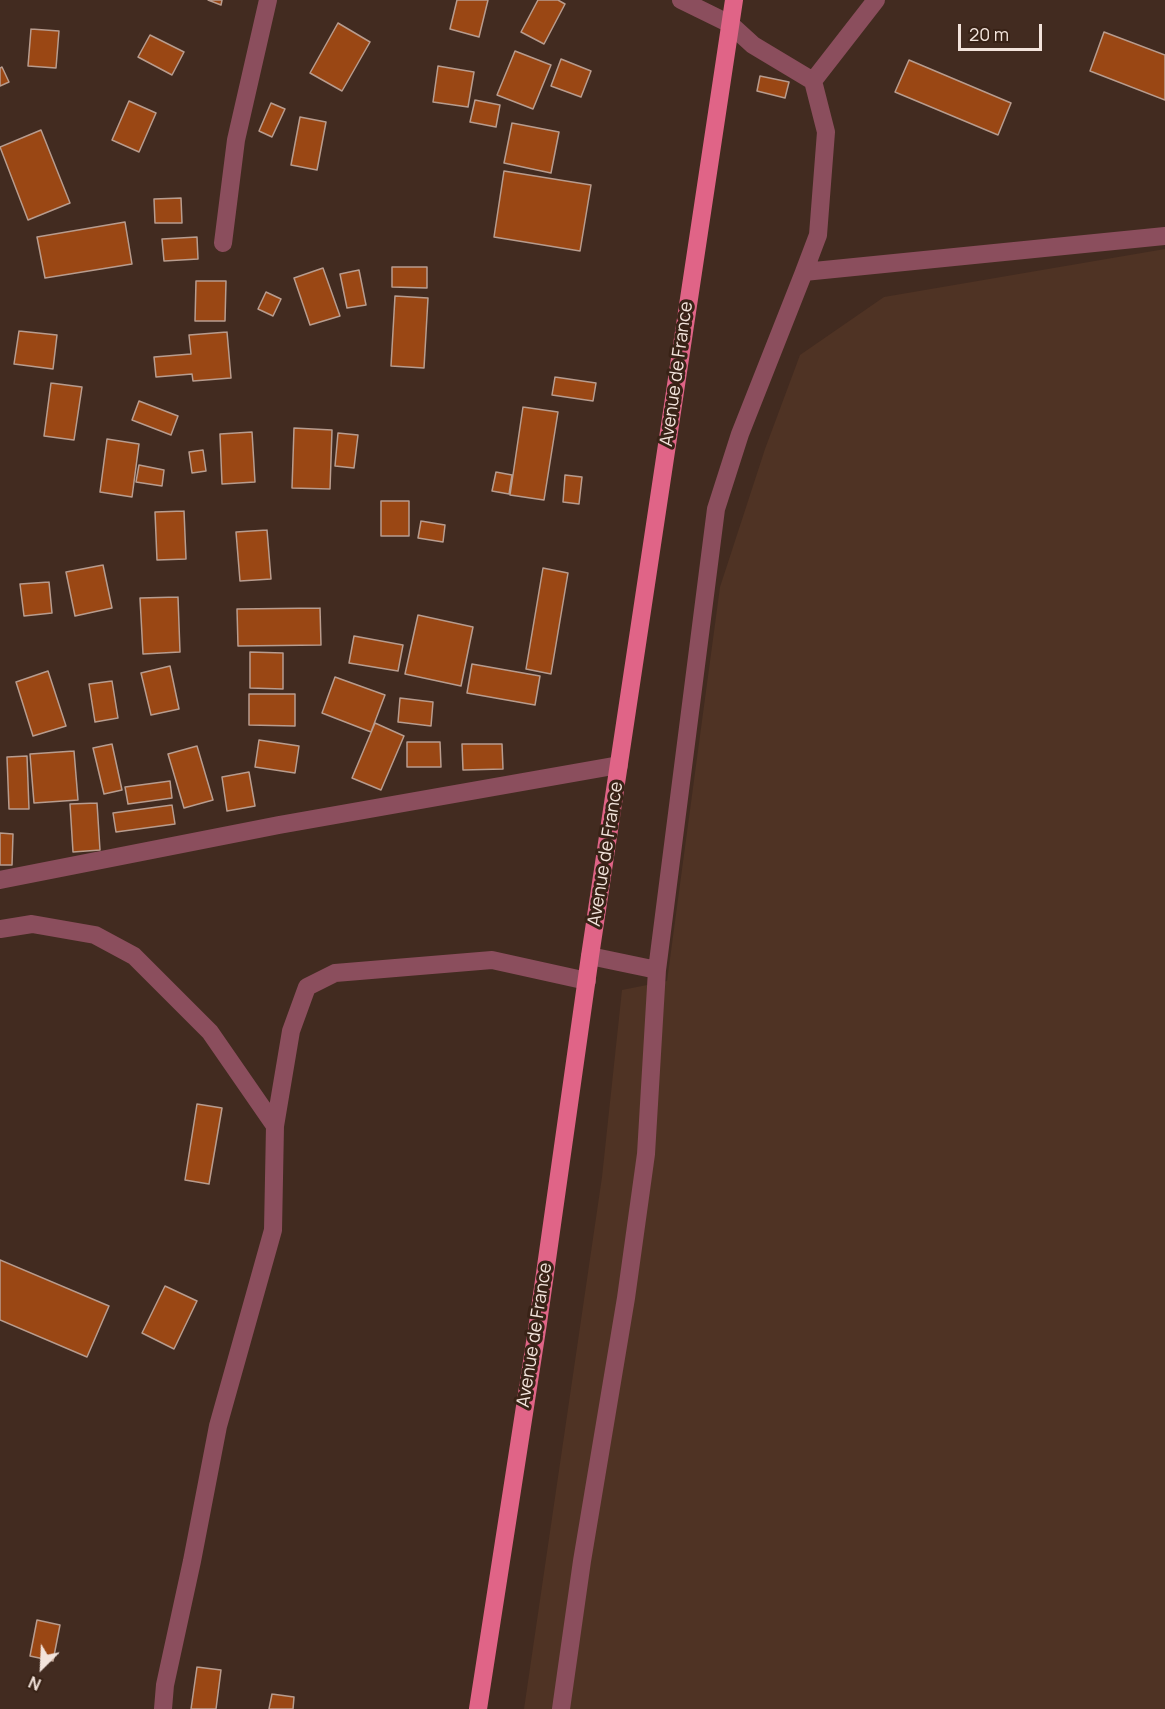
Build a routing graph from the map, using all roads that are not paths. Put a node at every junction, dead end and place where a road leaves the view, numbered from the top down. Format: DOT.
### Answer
graph roads {
  1 [pos="268,0"];
  2 [pos="681,0"];
  3 [pos="734,0"];
  4 [pos="876,0"];
  5 [pos="730,24"];
  6 [pos="813,81"];
  7 [pos="1165,236"];
  8 [pos="223,243"];
  9 [pos="804,272"];
  10 [pos="619,765"];
  11 [pos="0,880"];
  12 [pos="0,929"];
  13 [pos="590,956"];
  14 [pos="657,970"];
  15 [pos="587,981"];
  16 [pos="275,1126"];
  17 [pos="163,1709"];
  18 [pos="478,1709"];
  19 [pos="561,1709"];
  1 -- 8 [label="street"];
  2 -- 5 [label="street"];
  3 -- 5 [label="main road, Avenue de France"];
  4 -- 6 [label="street"];
  5 -- 6 [label="street"];
  5 -- 10 [label="main road, Avenue de France"];
  6 -- 9 [label="street"];
  7 -- 9 [label="street"];
  9 -- 14 [label="street"];
  10 -- 11 [label="street"];
  10 -- 13 [label="main road, Avenue de France"];
  12 -- 16 [label="street"];
  13 -- 14 [label="street"];
  13 -- 15 [label="main road, Avenue de France"];
  14 -- 19 [label="street"];
  15 -- 16 [label="street"];
  15 -- 18 [label="main road, Avenue de France"];
  16 -- 17 [label="street"];
}
